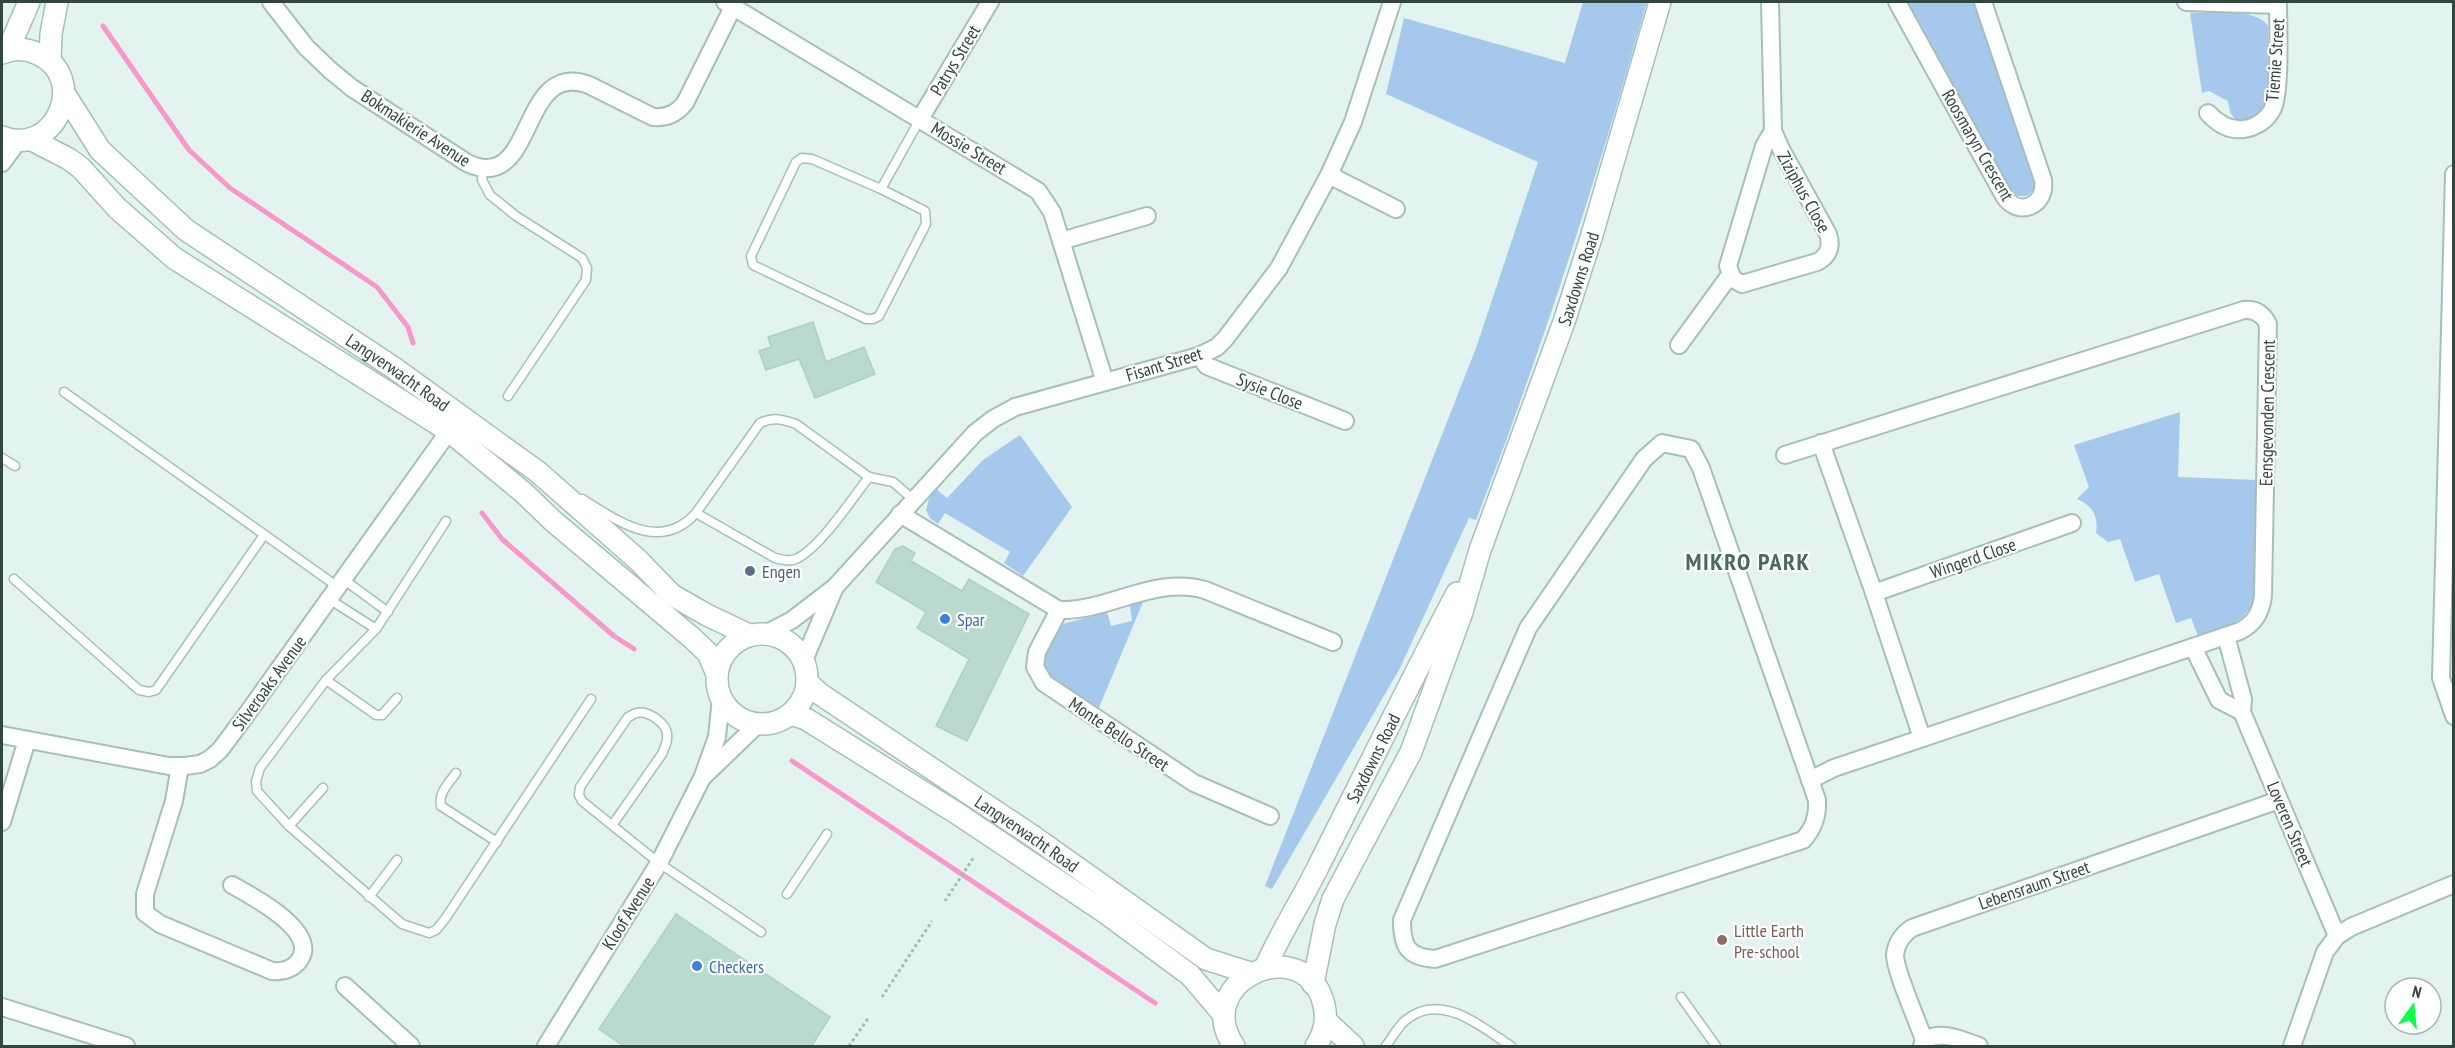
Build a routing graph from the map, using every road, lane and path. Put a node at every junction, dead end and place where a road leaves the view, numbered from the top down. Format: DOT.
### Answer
graph roads {
  1 [pos="29,2"];
  2 [pos="57,2"];
  3 [pos="272,2"];
  4 [pos="990,2"];
  5 [pos="1392,2"];
  6 [pos="1660,2"];
  7 [pos="1770,2"];
  8 [pos="1897,2"];
  9 [pos="1983,2"];
  10 [pos="2186,2"];
  11 [pos="728,4"];
  12 [pos="2278,4"];
  13 [pos="5,51"];
  14 [pos="50,62"];
  15 [pos="64,93"];
  16 [pos="2208,113"];
  17 [pos="920,119"];
  18 [pos="1773,131"];
  19 [pos="17,139"];
  20 [pos="2,163"];
  21 [pos="483,168"];
  22 [pos="2454,174"];
  23 [pos="1329,175"];
  24 [pos="881,189"];
  25 [pos="1396,210"];
  26 [pos="1147,216"];
  27 [pos="1061,241"];
  28 [pos="1730,274"];
  29 [pos="1679,345"];
  30 [pos="1199,356"];
  31 [pos="1105,382"];
  32 [pos="2451,388"];
  33 [pos="64,392"];
  34 [pos="508,396"];
  35 [pos="1345,421"];
  36 [pos="448,431"];
  37 [pos="1821,443"];
  38 [pos="1785,455"];
  39 [pos="2,458"];
  40 [pos="15,466"];
  41 [pos="538,472"];
  42 [pos="869,477"];
  43 [pos="914,500"];
  44 [pos="696,513"];
  45 [pos="900,514"];
  46 [pos="446,521"];
  47 [pos="2072,523"];
  48 [pos="264,535"];
  49 [pos="1480,550"];
  50 [pos="14,579"];
  51 [pos="835,586"];
  52 [pos="337,588"];
  53 [pos="1874,592"];
  54 [pos="1059,610"];
  55 [pos="388,612"];
  56 [pos="2448,624"];
  57 [pos="376,629"];
  58 [pos="758,634"];
  59 [pos="2226,636"];
  60 [pos="1333,642"];
  61 [pos="2193,647"];
  62 [pos="804,660"];
  63 [pos="717,674"];
  64 [pos="326,680"];
  65 [pos="808,683"];
  66 [pos="397,698"];
  67 [pos="721,698"];
  68 [pos="591,699"];
  69 [pos="2242,712"];
  70 [pos="791,714"];
  71 [pos="2454,716"];
  72 [pos="758,724"];
  73 [pos="2,735"];
  74 [pos="1922,738"];
  75 [pos="27,740"];
  76 [pos="180,766"];
  77 [pos="456,773"];
  78 [pos="703,776"];
  79 [pos="1810,780"];
  80 [pos="323,788"];
  81 [pos="2279,800"];
  82 [pos="1270,816"];
  83 [pos="2,822"];
  84 [pos="613,824"];
  85 [pos="289,826"];
  86 [pos="827,834"];
  87 [pos="497,842"];
  88 [pos="974,857"];
  89 [pos="397,860"];
  90 [pos="659,863"];
  91 [pos="2454,884"];
  92 [pos="232,885"];
  93 [pos="787,894"];
  94 [pos="369,897"];
  95 [pos="945,901"];
  96 [pos="932,921"];
  97 [pos="761,932"];
  98 [pos="2337,936"];
  99 [pos="1257,970"];
  100 [pos="1313,984"];
  101 [pos="345,986"];
  102 [pos="882,997"];
  103 [pos="1681,997"];
  104 [pos="2,1007"];
  105 [pos="1224,1015"];
  106 [pos="869,1017"];
  107 [pos="1326,1021"];
  108 [pos="88,1040"];
  109 [pos="1923,1043"];
  110 [pos="1231,1044"];
  111 [pos="126,1047"];
  112 [pos="411,1047"];
  113 [pos="546,1047"];
  114 [pos="849,1047"];
  115 [pos="1316,1047"];
  116 [pos="1353,1047"];
  117 [pos="1386,1047"];
  118 [pos="1511,1047"];
  119 [pos="1716,1047"];
  120 [pos="1979,1047"];
  121 [pos="2292,1047"];
  1 -- 13 [label="street"];
  2 -- 14 [label="street"];
  3 -- 21 [label="street, Bokmakierie Avenue"];
  4 -- 17 [label="street, Patrys Street"];
  5 -- 23 [label="street, Fisant Street"];
  6 -- 49 [label="street, Saxdowns Road"];
  7 -- 18 [label="street, Ziziphus Close"];
  8 -- 9 [label="street, Roosmaryn Crescent"];
  10 -- 12 [label="street, Tiemie Street"];
  11 -- 17 [label="street, Mossie Street"];
  11 -- 21 [label="street, Bokmakierie Avenue"];
  12 -- 16 [label="street, Tiemie Street"];
  13 -- 14 [label="street"];
  14 -- 15 [label="street, Langverwacht Road"];
  15 -- 19 [label="street"];
  15 -- 41 [label="street, Langverwacht Road"];
  17 -- 24 [label="lane"];
  17 -- 27 [label="street, Mossie Street"];
  18 -- 28 [label="street, Ziziphus Close"];
  18 -- 28 [label="street, Ziziphus Close"];
  19 -- 20 [label="street"];
  19 -- 36 [label="street, Langverwacht Road"];
  21 -- 34 [label="lane"];
  22 -- 32 [label="street"];
  23 -- 25 [label="street"];
  23 -- 30 [label="street, Fisant Street"];
  24 -- 24 [label="lane"];
  26 -- 27 [label="street"];
  27 -- 31 [label="street, Mossie Street"];
  28 -- 29 [label="street, Ziziphus Close"];
  30 -- 31 [label="street, Fisant Street"];
  30 -- 35 [label="street, Sysie Close"];
  31 -- 43 [label="street, Fisant Street"];
  32 -- 56 [label="street"];
  33 -- 48 [label="lane"];
  36 -- 52 [label="street, Silveroaks Avenue"];
  36 -- 63 [label="street, Langverwacht Road"];
  37 -- 38 [label="street, Eensgevonden Crescent"];
  37 -- 53 [label="street"];
  37 -- 59 [label="street, Eensgevonden Crescent"];
  39 -- 40 [label="lane"];
  41 -- 44 [label="lane"];
  41 -- 58 [label="street, Langverwacht Road"];
  42 -- 43 [label="lane"];
  42 -- 44 [label="lane"];
  42 -- 44 [label="lane"];
  43 -- 45 [label="street, Fisant Street"];
  45 -- 51 [label="street, Fisant Street"];
  45 -- 54 [label="street"];
  46 -- 55 [label="lane"];
  47 -- 53 [label="street, Wingerd Close"];
  48 -- 50 [label="lane"];
  48 -- 52 [label="lane"];
  49 -- 99 [label="street, Saxdowns Road"];
  49 -- 100 [label="street, Saxdowns Road"];
  51 -- 58 [label="street, Fisant Street"];
  51 -- 62 [label="street, Fisant Street"];
  52 -- 55 [label="lane"];
  52 -- 57 [label="lane"];
  52 -- 76 [label="street, Silveroaks Avenue"];
  53 -- 74 [label="street"];
  54 -- 60 [label="street"];
  54 -- 82 [label="street, Monte Bello Street"];
  55 -- 57 [label="lane"];
  56 -- 71 [label="street"];
  57 -- 64 [label="lane"];
  58 -- 62 [label="street"];
  58 -- 63 [label="street"];
  59 -- 61 [label="street, Eensgevonden Crescent"];
  59 -- 69 [label="street, Loveren Street"];
  61 -- 69 [label="street"];
  61 -- 74 [label="street, Eensgevonden Crescent"];
  62 -- 65 [label="street"];
  63 -- 67 [label="street"];
  64 -- 66 [label="lane"];
  64 -- 85 [label="lane"];
  65 -- 70 [label="street"];
  65 -- 99 [label="street, Langverwacht Road"];
  67 -- 72 [label="street"];
  67 -- 78 [label="street, Kloof Avenue"];
  68 -- 87 [label="lane"];
  69 -- 81 [label="street, Loveren Street"];
  70 -- 72 [label="street"];
  70 -- 105 [label="street, Langverwacht Road"];
  72 -- 78 [label="street, Kloof Avenue"];
  73 -- 75 [label="street, Silveroaks Avenue"];
  74 -- 79 [label="street, Eensgevonden Crescent"];
  75 -- 76 [label="street, Silveroaks Avenue"];
  75 -- 83 [label="street"];
  76 -- 92 [label="street"];
  77 -- 87 [label="lane"];
  78 -- 90 [label="street, Kloof Avenue"];
  79 -- 79 [label="street"];
  80 -- 85 [label="lane"];
  81 -- 98 [label="street, Loveren Street"];
  81 -- 109 [label="street, Lebensraum Street"];
  84 -- 84 [label="lane"];
  84 -- 90 [label="lane"];
  85 -- 94 [label="lane"];
  86 -- 93 [label="lane"];
  87 -- 94 [label="lane"];
  88 -- 95 [label="path"];
  89 -- 94 [label="lane"];
  90 -- 97 [label="lane"];
  90 -- 113 [label="street, Kloof Avenue"];
  91 -- 98 [label="street"];
  96 -- 102 [label="path"];
  98 -- 121 [label="street"];
  99 -- 100 [label="street, Langverwacht Road"];
  99 -- 105 [label="street, Saxdowns Road"];
  100 -- 107 [label="street"];
  101 -- 112 [label="street"];
  103 -- 119 [label="lane"];
  104 -- 108 [label="street"];
  105 -- 110 [label="street"];
  106 -- 114 [label="path"];
  107 -- 115 [label="street"];
  107 -- 116 [label="street"];
  108 -- 111 [label="street"];
  109 -- 120 [label="street"];
  117 -- 118 [label="lane"];
}
